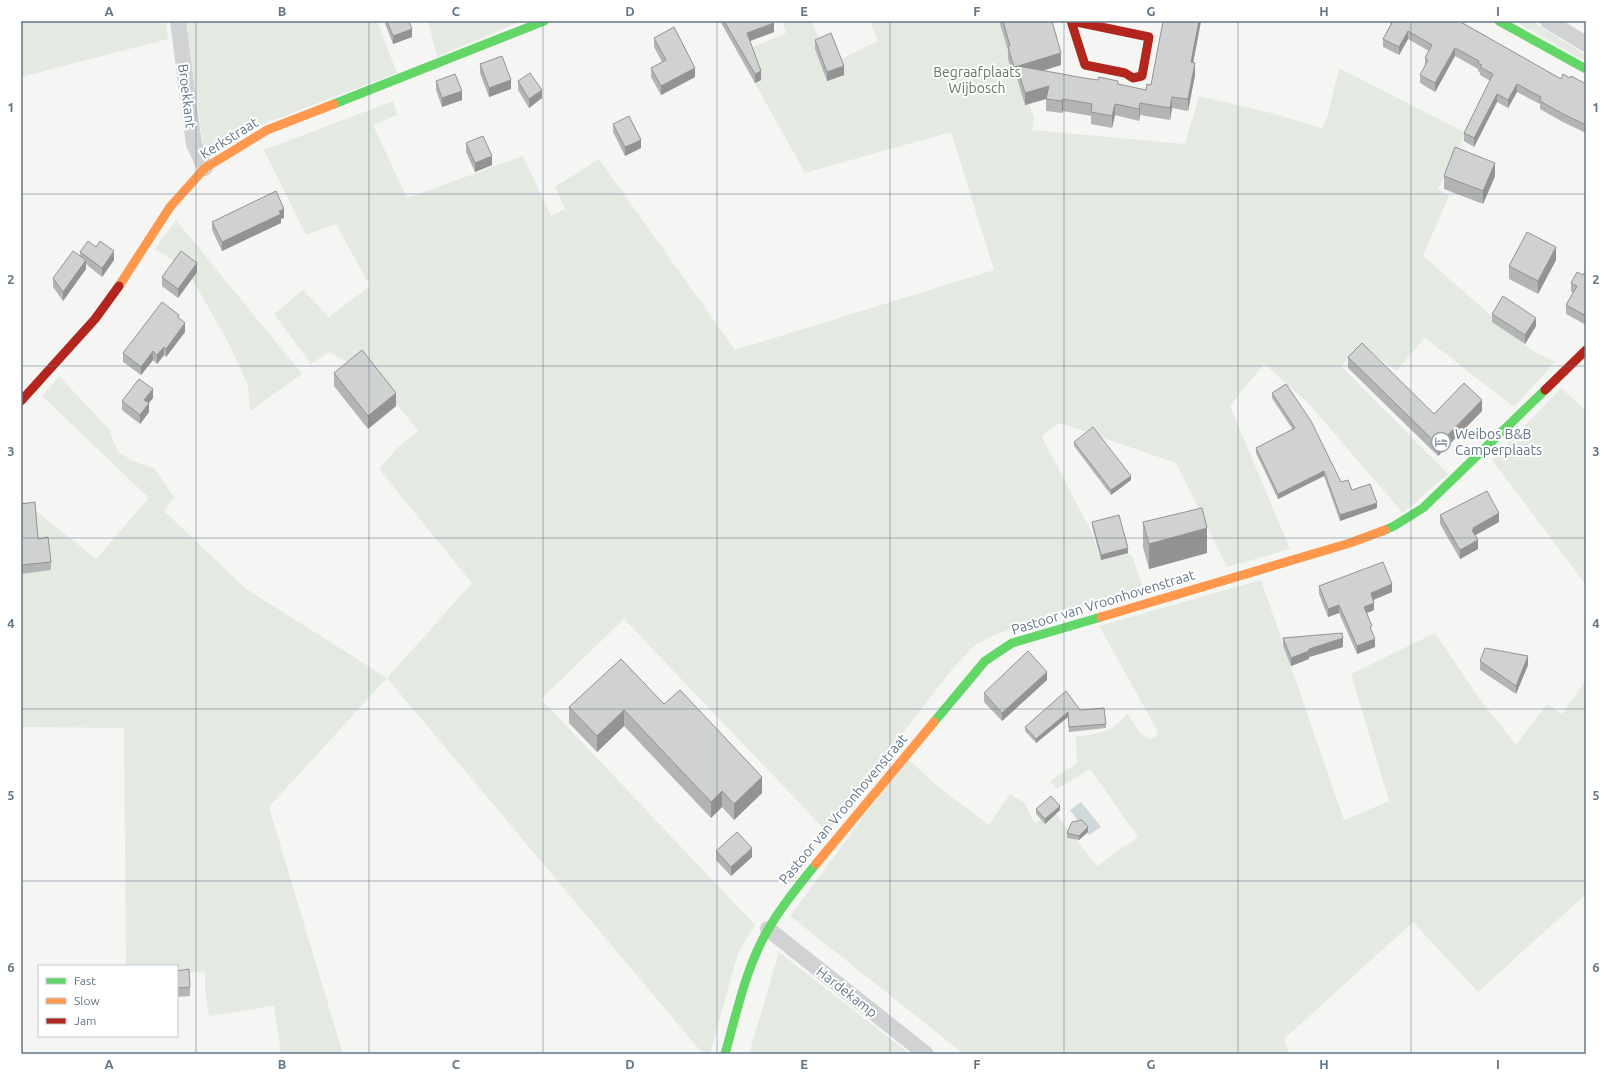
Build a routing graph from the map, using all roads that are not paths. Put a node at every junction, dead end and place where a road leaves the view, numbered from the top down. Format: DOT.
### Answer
graph roads {
  1 [pos="178,21"];
  2 [pos="544,21"];
  3 [pos="1072,21"];
  4 [pos="1499,21"];
  5 [pos="1548,21"];
  6 [pos="1586,44"];
  7 [pos="1586,69"];
  8 [pos="205,168"];
  9 [pos="1586,350"];
  10 [pos="21,401"];
  11 [pos="768,929"];
  12 [pos="724,1054"];
  13 [pos="926,1054"];
  1 -- 8 [label="street, Broekkant"];
  2 -- 8 [label="street, Kerkstraat"];
  3 -- 3 [label="street"];
  4 -- 7 [label="street"];
  5 -- 6 [label="street"];
  8 -- 10 [label="street, Kerkstraat"];
  9 -- 11 [label="street, Pastoor van Vroonhovenstraat"];
  11 -- 12 [label="street, Pastoor van Vroonhovenstraat"];
  11 -- 13 [label="street, Hardekamp"];
}
